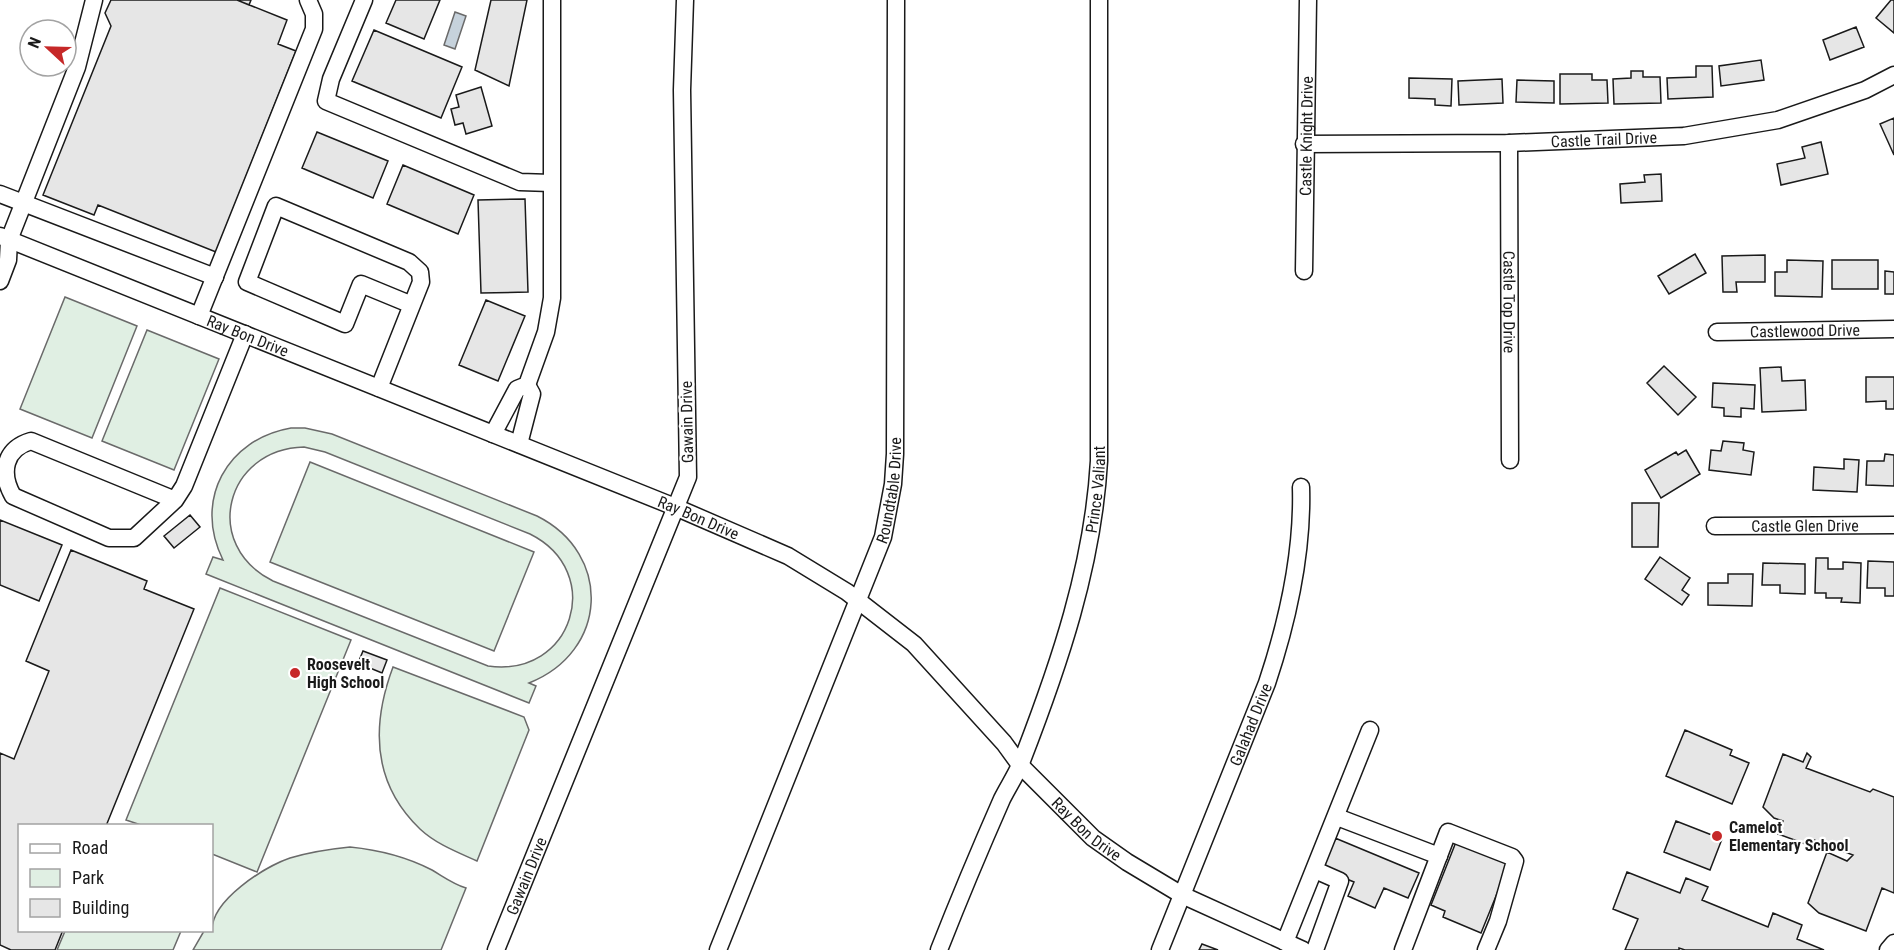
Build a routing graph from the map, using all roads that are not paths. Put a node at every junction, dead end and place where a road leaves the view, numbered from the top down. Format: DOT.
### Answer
graph roads {
  1 [pos="94,0"];
  2 [pos="308,0"];
  3 [pos="364,0"];
  4 [pos="552,0"];
  5 [pos="685,0"];
  6 [pos="896,0"];
  7 [pos="1099,0"];
  8 [pos="1308,0"];
  9 [pos="1894,75"];
  10 [pos="1509,143"];
  11 [pos="1304,144"];
  12 [pos="550,183"];
  13 [pos="0,194"];
  14 [pos="23,203"];
  15 [pos="4,238"];
  16 [pos="1304,271"];
  17 [pos="215,277"];
  18 [pos="0,281"];
  19 [pos="412,305"];
  20 [pos="200,316"];
  21 [pos="1894,329"];
  22 [pos="1717,332"];
  23 [pos="245,334"];
  24 [pos="527,385"];
  25 [pos="379,388"];
  26 [pos="493,434"];
  27 [pos="519,444"];
  28 [pos="1510,460"];
  29 [pos="1301,487"];
  30 [pos="176,500"];
  31 [pos="675,507"];
  32 [pos="1894,525"];
  33 [pos="1715,526"];
  34 [pos="858,602"];
  35 [pos="1370,730"];
  36 [pos="1020,765"];
  37 [pos="1337,817"];
  38 [pos="1439,856"];
  39 [pos="1315,870"];
  40 [pos="1182,895"];
  41 [pos="1275,943"];
  42 [pos="1894,943"];
  43 [pos="496,950"];
  44 [pos="718,950"];
  45 [pos="939,950"];
  46 [pos="1160,950"];
  47 [pos="1303,950"];
  48 [pos="1315,950"];
  49 [pos="1403,950"];
  50 [pos="1486,950"];
  51 [pos="1888,950"];
  1 -- 14 [label="street"];
  2 -- 17 [label="street"];
  3 -- 12 [label="street"];
  4 -- 12 [label="street"];
  5 -- 31 [label="street, Gawain Drive"];
  6 -- 34 [label="street, Roundtable Drive"];
  7 -- 36 [label="street, Prince Valiant"];
  8 -- 11 [label="street, Castle Knight Drive"];
  9 -- 10 [label="street, Castle Trail Drive"];
  10 -- 11 [label="street, Castle Trail Drive"];
  10 -- 28 [label="street, Castle Top Drive"];
  11 -- 16 [label="street, Castle Knight Drive"];
  12 -- 24 [label="street"];
  13 -- 14 [label="street"];
  14 -- 15 [label="street"];
  14 -- 17 [label="street"];
  15 -- 18 [label="street"];
  15 -- 20 [label="street, Ray Bon Drive"];
  17 -- 20 [label="street"];
  19 -- 19 [label="street"];
  19 -- 25 [label="street"];
  20 -- 23 [label="street, Ray Bon Drive"];
  21 -- 22 [label="street, Castlewood Drive"];
  23 -- 25 [label="street, Ray Bon Drive"];
  23 -- 30 [label="street"];
  24 -- 26 [label="street"];
  24 -- 27 [label="street"];
  25 -- 26 [label="street, Ray Bon Drive"];
  26 -- 27 [label="street, Ray Bon Drive"];
  27 -- 31 [label="street, Ray Bon Drive"];
  29 -- 40 [label="street, Galahad Drive"];
  30 -- 30 [label="street"];
  31 -- 34 [label="street, Ray Bon Drive"];
  31 -- 43 [label="street, Gawain Drive"];
  32 -- 33 [label="street, Castle Glen Drive"];
  34 -- 36 [label="street, Ray Bon Drive"];
  34 -- 44 [label="street, Roundtable Drive"];
  35 -- 37 [label="street"];
  36 -- 40 [label="street, Ray Bon Drive"];
  36 -- 45 [label="street, Prince Valiant"];
  37 -- 38 [label="street"];
  37 -- 39 [label="street"];
  38 -- 49 [label="street"];
  38 -- 50 [label="street"];
  39 -- 41 [label="street"];
  39 -- 48 [label="street"];
  40 -- 41 [label="street, Ray Bon Drive"];
  40 -- 46 [label="street, Galahad Drive"];
  41 -- 47 [label="street, Ray Bon Drive"];
  42 -- 51 [label="street"];
}
